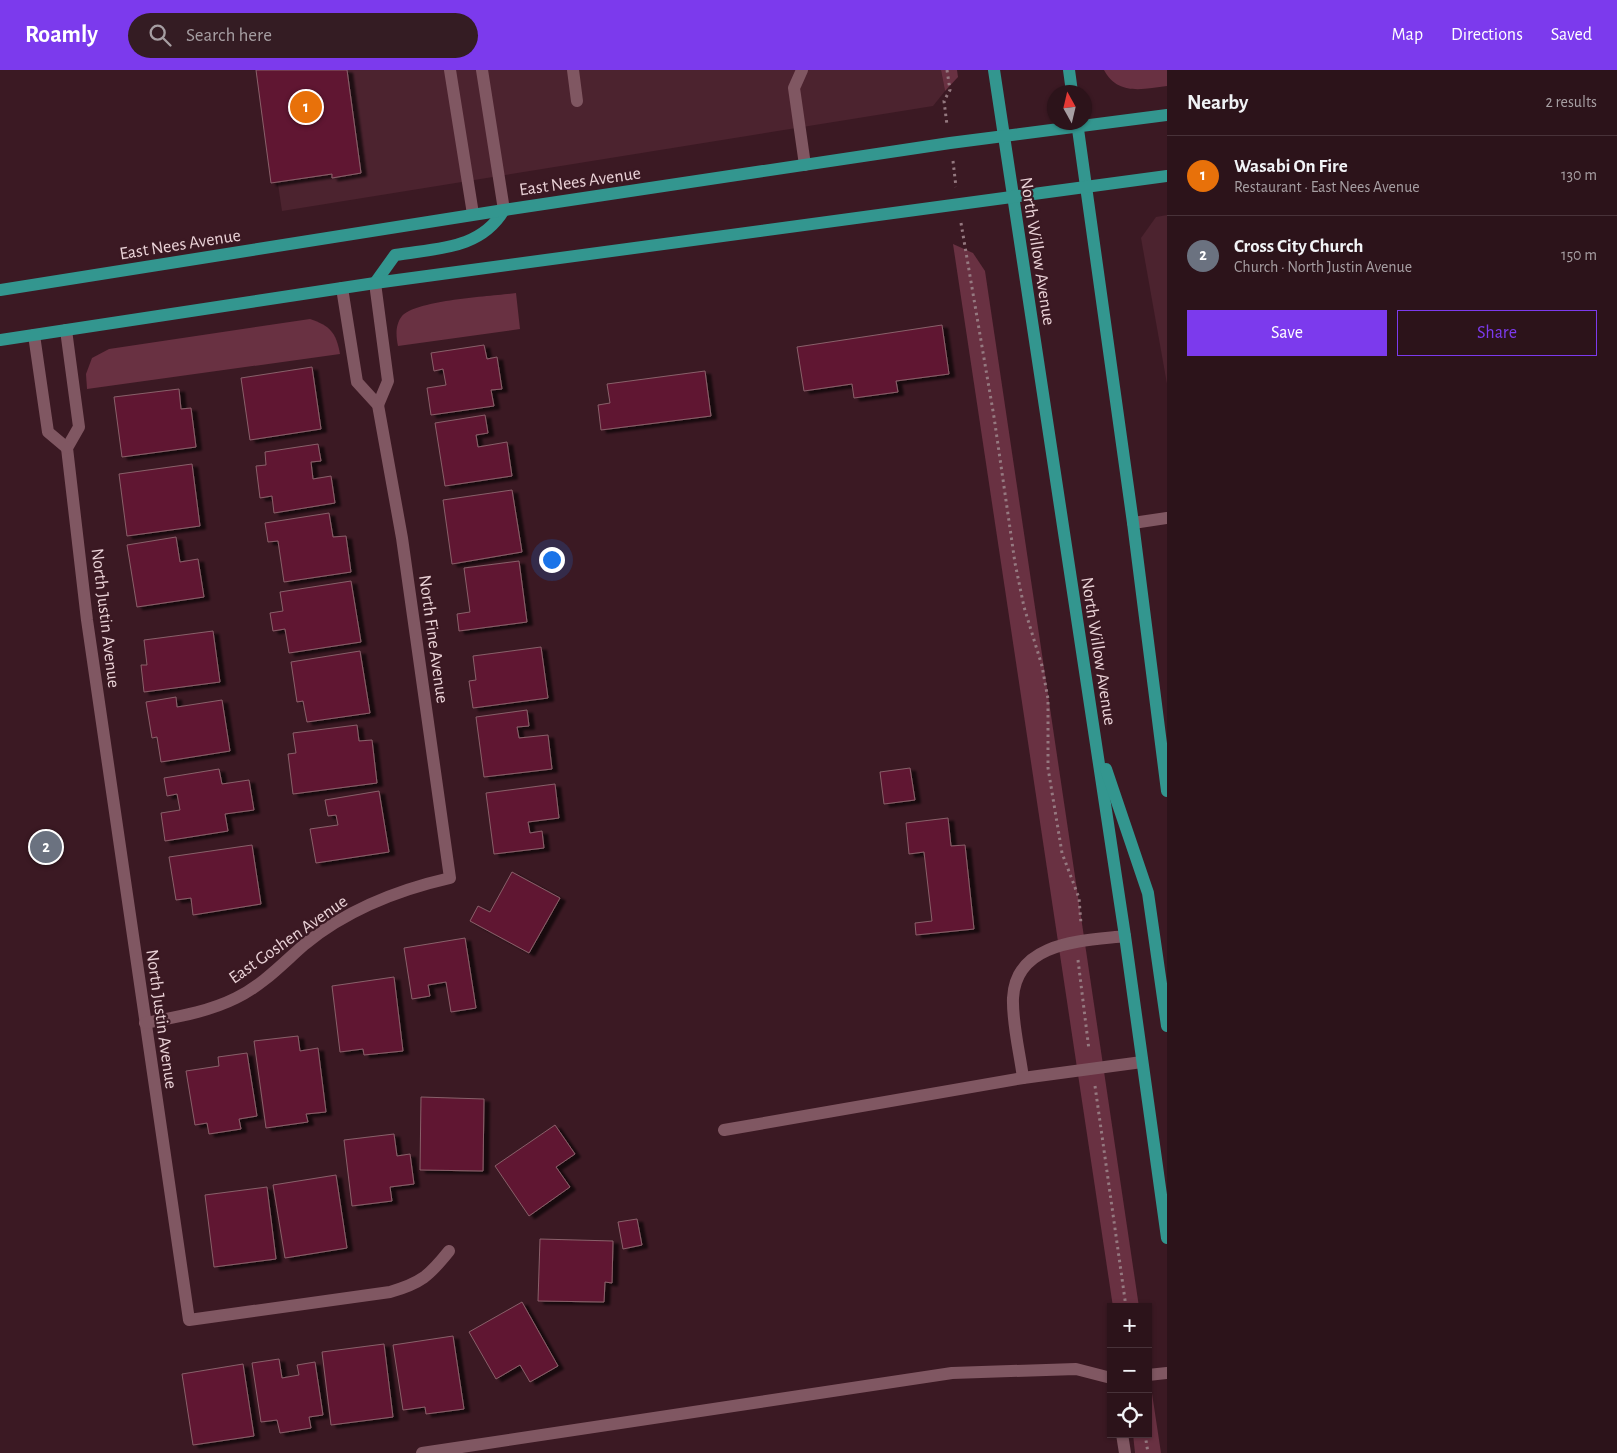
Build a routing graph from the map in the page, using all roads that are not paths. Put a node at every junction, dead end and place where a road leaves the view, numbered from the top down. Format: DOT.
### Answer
graph roads {
  1 [pos="450,70"];
  2 [pos="482,70"];
  3 [pos="573,70"];
  4 [pos="802,70"];
  5 [pos="994,70"];
  6 [pos="1069,70"];
  7 [pos="1071,85"];
  8 [pos="577,101"];
  9 [pos="1167,115"];
  10 [pos="1092,122"];
  11 [pos="1047,129"];
  12 [pos="1078,130"];
  13 [pos="1003,136"];
  14 [pos="805,165"];
  15 [pos="1167,176"];
  16 [pos="1085,188"];
  17 [pos="1012,197"];
  18 [pos="504,210"];
  19 [pos="473,214"];
  20 [pos="375,284"];
  21 [pos="342,288"];
  22 [pos="0,290"];
  23 [pos="66,330"];
  24 [pos="34,335"];
  25 [pos="0,340"];
  26 [pos="378,405"];
  27 [pos="67,448"];
  28 [pos="1167,518"];
  29 [pos="1133,523"];
  30 [pos="1094,736"];
  31 [pos="1167,791"];
  32 [pos="450,878"];
  33 [pos="1125,936"];
  34 [pos="145,1023"];
  35 [pos="1167,1026"];
  36 [pos="1142,1062"];
  37 [pos="1024,1078"];
  38 [pos="724,1130"];
  39 [pos="1167,1238"];
  40 [pos="449,1251"];
  41 [pos="1167,1373"];
  42 [pos="1152,1375"];
  43 [pos="1107,1377"];
  44 [pos="1123,1438"];
  45 [pos="422,1453"];
  46 [pos="1125,1453"];
  1 -- 19 [label="street"];
  2 -- 18 [label="street"];
  3 -- 8 [label="street"];
  4 -- 14 [label="street"];
  5 -- 13 [label="main road, North Willow Avenue"];
  6 -- 7 [label="main road"];
  9 -- 10 [label="main road, East Nees Avenue"];
  11 -- 13 [label="main road, East Nees Avenue"];
  12 -- 16 [label="main road"];
  13 -- 14 [label="main road, East Nees Avenue"];
  13 -- 17 [label="main road, North Willow Avenue"];
  14 -- 18 [label="main road, East Nees Avenue"];
  15 -- 16 [label="main road"];
  16 -- 17 [label="main road"];
  16 -- 29 [label="main road"];
  17 -- 20 [label="main road"];
  17 -- 30 [label="main road, North Willow Avenue"];
  18 -- 19 [label="main road, East Nees Avenue"];
  18 -- 20 [label="main road"];
  19 -- 22 [label="main road, East Nees Avenue"];
  20 -- 21 [label="main road"];
  20 -- 26 [label="street"];
  21 -- 23 [label="main road"];
  21 -- 26 [label="street"];
  23 -- 24 [label="main road"];
  23 -- 27 [label="street"];
  24 -- 25 [label="main road"];
  24 -- 27 [label="street"];
  26 -- 32 [label="street, North Fine Avenue"];
  27 -- 34 [label="street, North Justin Avenue"];
  28 -- 29 [label="street"];
  29 -- 31 [label="main road"];
  30 -- 33 [label="main road, North Willow Avenue"];
  30 -- 35 [label="main road"];
  32 -- 34 [label="street, East Goshen Avenue"];
  33 -- 36 [label="main road, North Willow Avenue"];
  33 -- 37 [label="street"];
  34 -- 40 [label="street, North Justin Avenue"];
  36 -- 37 [label="street"];
  36 -- 39 [label="main road, North Willow Avenue"];
  37 -- 38 [label="street"];
  41 -- 42 [label="street"];
  43 -- 45 [label="street"];
  44 -- 46 [label="street"];
}
